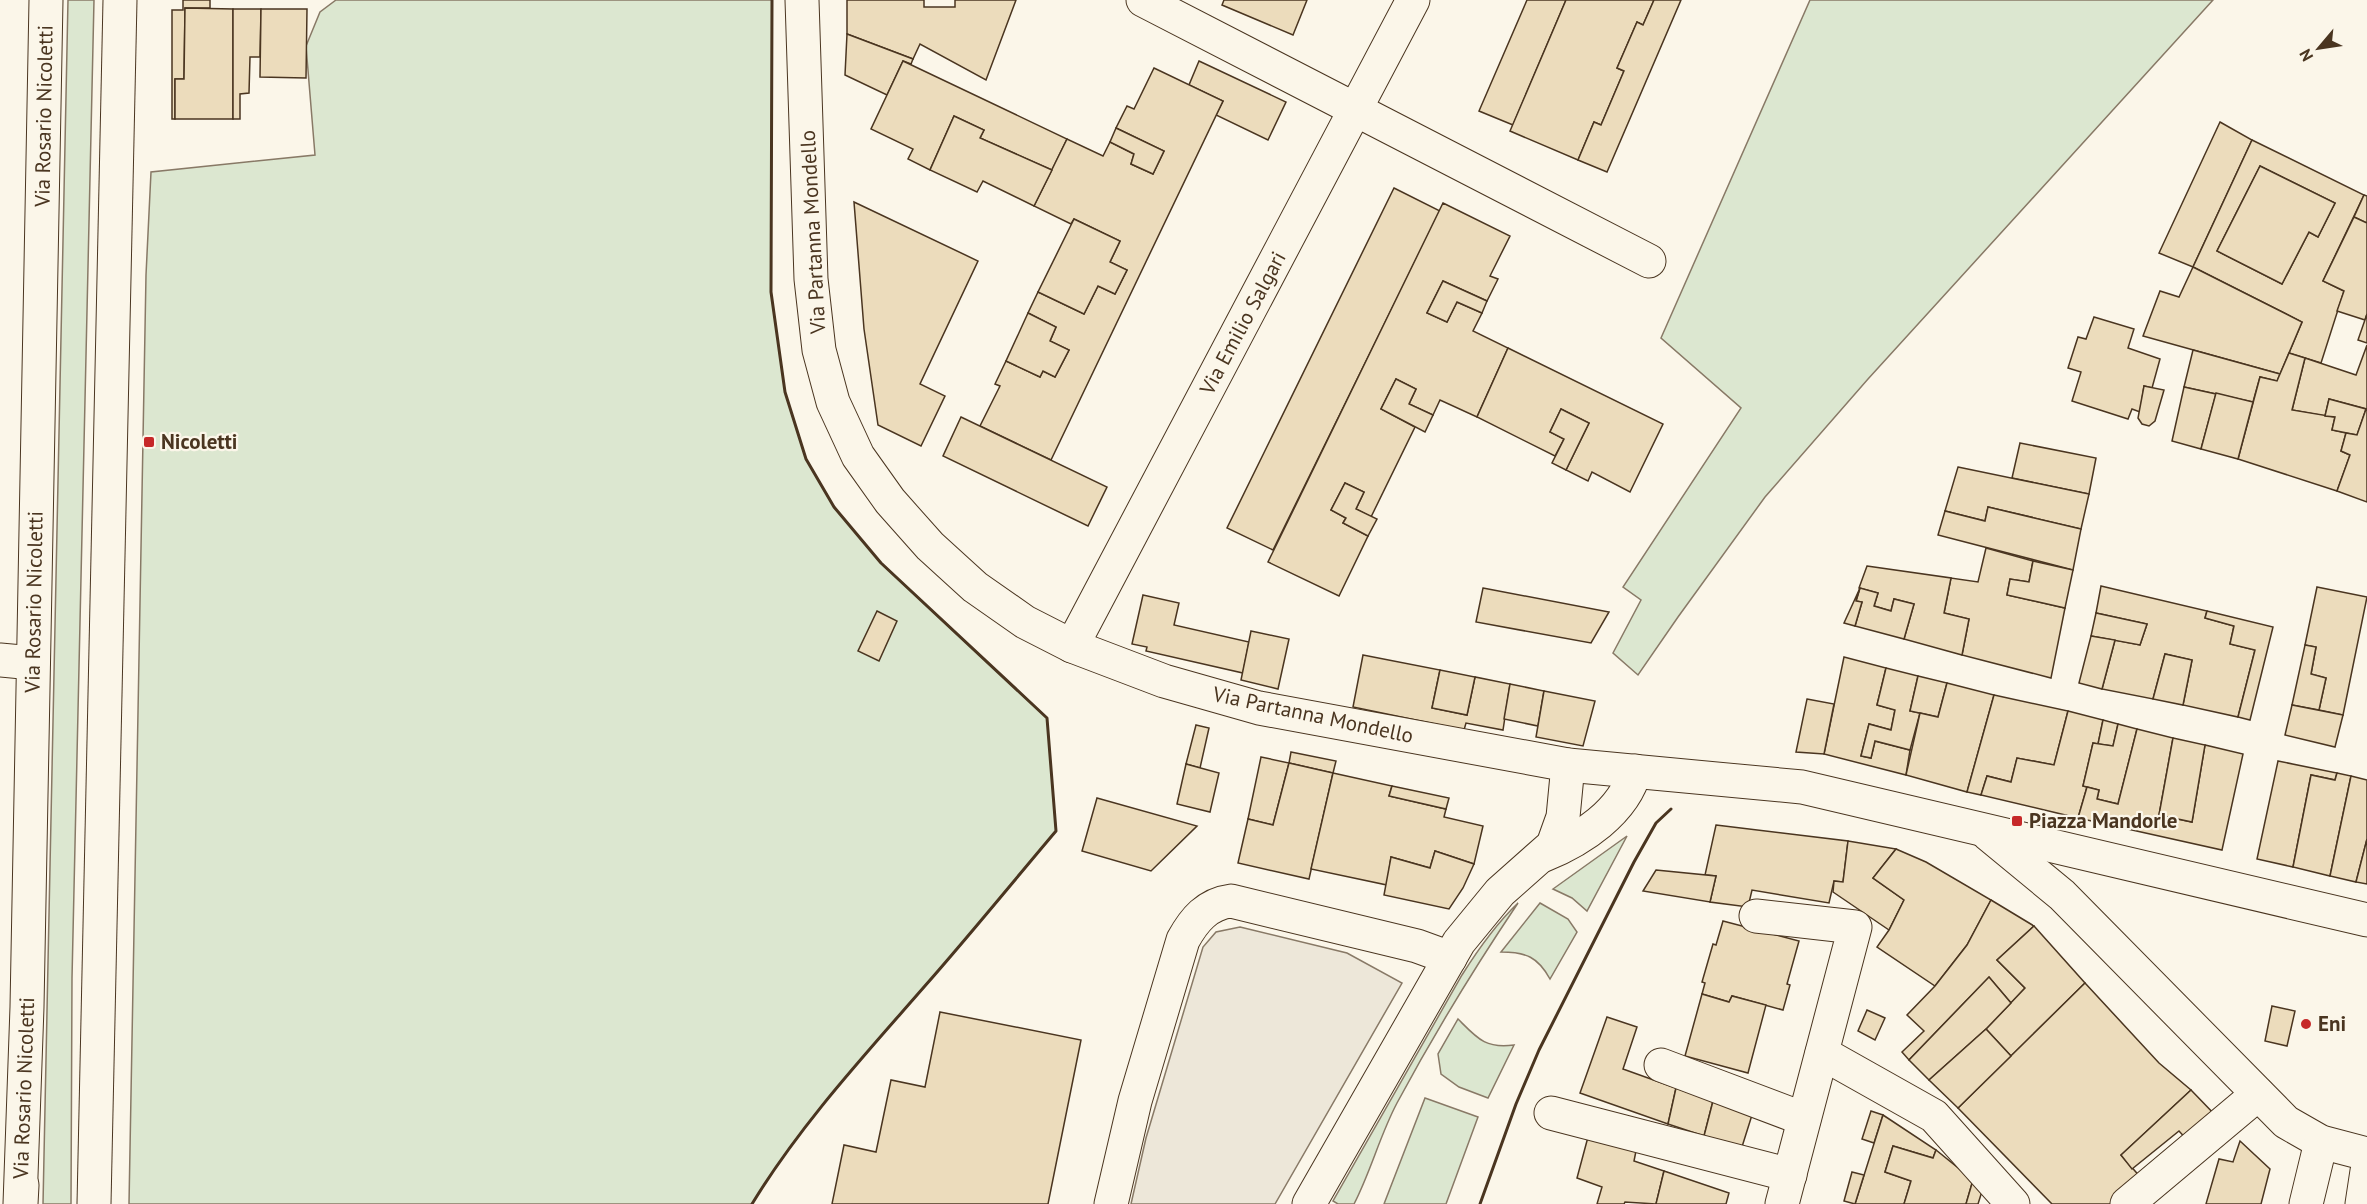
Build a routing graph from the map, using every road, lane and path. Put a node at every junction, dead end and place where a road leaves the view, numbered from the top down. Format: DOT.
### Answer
graph roads {
  1 [pos="46,0"];
  2 [pos="120,0"];
  3 [pos="802,0"];
  4 [pos="1143,0"];
  5 [pos="1413,0"];
  6 [pos="1356,109"];
  7 [pos="1649,261"];
  8 [pos="1072,646"];
  9 [pos="0,660"];
  10 [pos="33,663"];
  11 [pos="1568,765"];
  12 [pos="1635,771"];
  13 [pos="1984,831"];
  14 [pos="1544,855"];
  15 [pos="1756,916"];
  16 [pos="2367,920"];
  17 [pos="1450,958"];
  18 [pos="1822,1053"];
  19 [pos="1661,1065"];
  20 [pos="2258,1094"];
  21 [pos="1551,1113"];
  22 [pos="1804,1119"];
  23 [pos="2322,1142"];
  24 [pos="2367,1154"];
  25 [pos="2367,1171"];
  26 [pos="1786,1189"];
  27 [pos="21,1198"];
  28 [pos="94,1204"];
  29 [pos="1111,1204"];
  30 [pos="1310,1204"];
  31 [pos="2013,1204"];
  32 [pos="2127,1204"];
  33 [pos="2306,1204"];
  34 [pos="2362,1204"];
  1 -- 10 [label="street, Via Rosario Nicoletti"];
  2 -- 28 [label="street"];
  3 -- 8 [label="street, Via Partanna Mondello"];
  4 -- 6 [label="street"];
  5 -- 6 [label="street, Via Emilio Salgari"];
  6 -- 7 [label="street"];
  6 -- 8 [label="street, Via Emilio Salgari"];
  8 -- 11 [label="street, Via Partanna Mondello"];
  9 -- 10 [label="street"];
  10 -- 27 [label="street, Via Rosario Nicoletti"];
  11 -- 12 [label="street, Via Partanna Mondello"];
  11 -- 14 [label="street"];
  12 -- 13 [label="street, Via Partanna Mondello"];
  12 -- 14 [label="street"];
  13 -- 16 [label="street"];
  13 -- 20 [label="street"];
  14 -- 17 [label="street"];
  15 -- 18 [label="street"];
  17 -- 29 [label="street"];
  17 -- 30 [label="street"];
  18 -- 22 [label="street"];
  18 -- 31 [label="street"];
  19 -- 22 [label="street"];
  20 -- 23 [label="street"];
  20 -- 32 [label="street"];
  21 -- 26 [label="street"];
  22 -- 26 [label="street"];
  23 -- 24 [label="street"];
  23 -- 33 [label="street"];
  25 -- 34 [label="street"];
}
